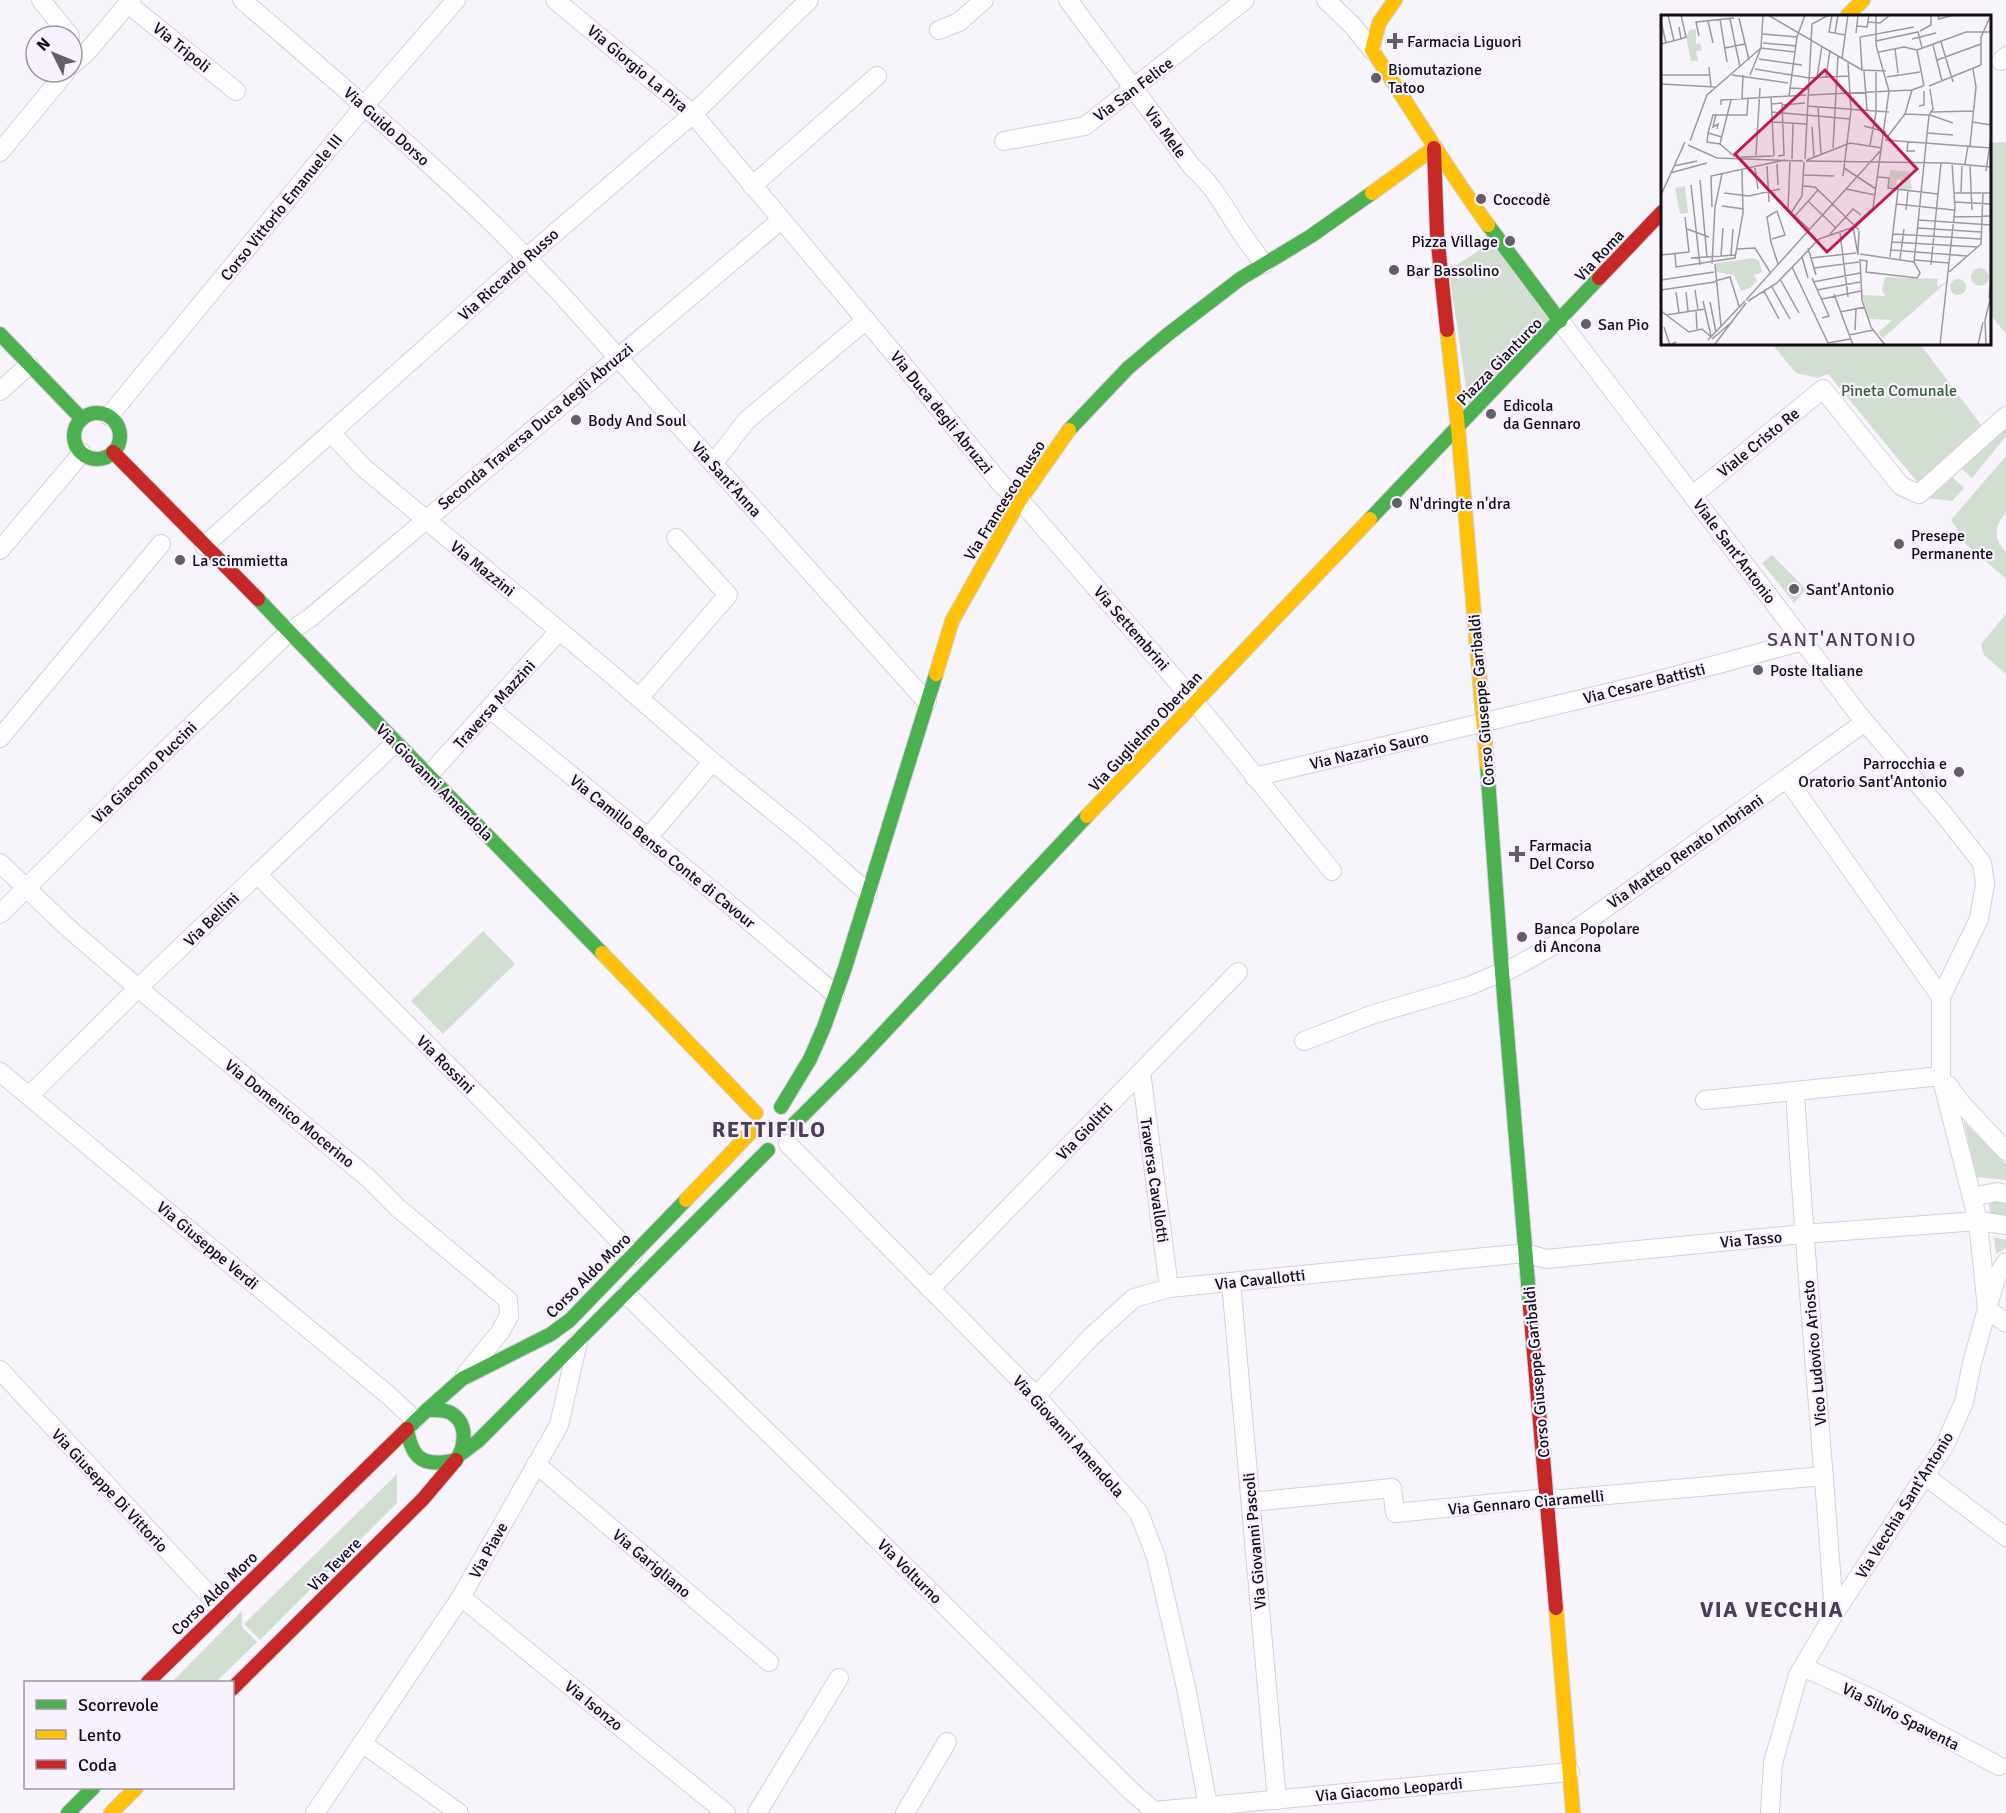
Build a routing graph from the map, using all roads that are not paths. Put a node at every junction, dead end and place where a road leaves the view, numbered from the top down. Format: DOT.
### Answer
graph roads {
  1 [pos="40,0"];
  2 [pos="242,0"];
  3 [pos="456,0"];
  4 [pos="555,0"];
  5 [pos="809,0"];
  6 [pos="984,0"];
  7 [pos="1068,0"];
  8 [pos="1245,0"];
  9 [pos="1326,0"];
  10 [pos="1395,0"];
  11 [pos="1863,0"];
  12 [pos="129,2"];
  13 [pos="1848,15"];
  14 [pos="60,24"];
  15 [pos="939,30"];
  16 [pos="1372,50"];
  17 [pos="84,53"];
  18 [pos="877,76"];
  19 [pos="56,84"];
  20 [pos="1133,87"];
  21 [pos="236,91"];
  22 [pos="364,105"];
  23 [pos="693,114"];
  24 [pos="1004,141"];
  25 [pos="1434,148"];
  26 [pos="1,150"];
  27 [pos="752,186"];
  28 [pos="1661,213"];
  29 [pos="781,219"];
  30 [pos="526,258"];
  31 [pos="1264,264"];
  32 [pos="866,321"];
  33 [pos="1560,321"];
  34 [pos="0,334"];
  35 [pos="616,357"];
  36 [pos="29,365"];
  37 [pos="0,391"];
  38 [pos="109,416"];
  39 [pos="2006,416"];
  40 [pos="82,419"];
  41 [pos="1458,428"];
  42 [pos="331,433"];
  43 [pos="113,452"];
  44 [pos="82,453"];
  45 [pos="713,464"];
  46 [pos="1693,495"];
  47 [pos="1020,500"];
  48 [pos="425,520"];
  49 [pos="676,538"];
  50 [pos="161,544"];
  51 [pos="204,546"];
  52 [pos="0,550"];
  53 [pos="559,631"];
  54 [pos="289,632"];
  55 [pos="1803,642"];
  56 [pos="639,698"];
  57 [pos="927,702"];
  58 [pos="1195,702"];
  59 [pos="490,709"];
  60 [pos="1865,722"];
  61 [pos="1484,723"];
  62 [pos="0,738"];
  63 [pos="395,743"];
  64 [pos="712,762"];
  65 [pos="428,776"];
  66 [pos="1254,777"];
  67 [pos="1787,779"];
  68 [pos="647,839"];
  69 [pos="0,863"];
  70 [pos="1332,871"];
  71 [pos="257,874"];
  72 [pos="25,888"];
  73 [pos="868,893"];
  74 [pos="0,914"];
  75 [pos="1238,972"];
  76 [pos="1502,973"];
  77 [pos="138,988"];
  78 [pos="835,994"];
  79 [pos="1941,997"];
  80 [pos="1304,1041"];
  81 [pos="825,1067"];
  82 [pos="0,1072"];
  83 [pos="1141,1072"];
  84 [pos="1941,1076"];
  85 [pos="1795,1091"];
  86 [pos="29,1096"];
  87 [pos="1705,1100"];
  88 [pos="781,1107"];
  89 [pos="756,1113"];
  90 [pos="794,1124"];
  91 [pos="750,1133"];
  92 [pos="788,1144"];
  93 [pos="768,1150"];
  94 [pos="2006,1151"];
  95 [pos="2006,1194"];
  96 [pos="1972,1197"];
  97 [pos="1978,1221"];
  98 [pos="2006,1225"];
  99 [pos="1803,1234"];
  100 [pos="1527,1253"];
  101 [pos="633,1255"];
  102 [pos="2006,1263"];
  103 [pos="1231,1282"];
  104 [pos="1170,1288"];
  105 [pos="930,1289"];
  106 [pos="626,1294"];
  107 [pos="1987,1309"];
  108 [pos="2006,1323"];
  109 [pos="579,1341"];
  110 [pos="0,1370"];
  111 [pos="462,1379"];
  112 [pos="1036,1396"];
  113 [pos="416,1420"];
  114 [pos="459,1456"];
  115 [pos="536,1464"];
  116 [pos="1924,1475"];
  117 [pos="1824,1476"];
  118 [pos="1547,1498"];
  119 [pos="1251,1502"];
  120 [pos="2006,1537"];
  121 [pos="461,1597"];
  122 [pos="222,1609"];
  123 [pos="1834,1614"];
  124 [pos="769,1662"];
  125 [pos="1803,1666"];
  126 [pos="839,1678"];
  127 [pos="150,1681"];
  128 [pos="234,1687"];
  129 [pos="947,1742"];
  130 [pos="362,1743"];
  131 [pos="1999,1766"];
  132 [pos="1570,1772"];
  133 [pos="92,1789"];
  134 [pos="135,1789"];
  135 [pos="1277,1800"];
  136 [pos="1208,1806"];
  137 [pos="68,1813"];
  138 [pos="111,1813"];
  139 [pos="315,1813"];
  140 [pos="459,1813"];
  141 [pos="726,1813"];
  142 [pos="758,1813"];
  143 [pos="905,1813"];
  144 [pos="1573,1813"];
  145 [pos="1770,1813"];
  1 -- 14 [label="street"];
  2 -- 22 [label="street, Via Guido Dorso"];
  3 -- 22 [label="street, Corso Vittorio Emanuele III"];
  4 -- 23 [label="street, Via Giorgio La Pira"];
  5 -- 23 [label="street, Via Riccardo Russo"];
  6 -- 15 [label="street"];
  7 -- 20 [label="street, Via Mele"];
  8 -- 20 [label="street, Via San Felice"];
  9 -- 16 [label="street"];
  10 -- 16 [label="street"];
  11 -- 13 [label="street"];
  12 -- 17 [label="street, Via Tripoli"];
  12 -- 21 [label="street, Via Tripoli"];
  16 -- 25 [label="street"];
  18 -- 27 [label="street"];
  19 -- 26 [label="street"];
  20 -- 24 [label="street, Via San Felice"];
  20 -- 31 [label="street, Via Mele"];
  22 -- 30 [label="street, Via Guido Dorso"];
  22 -- 38 [label="street, Corso Vittorio Emanuele III"];
  23 -- 27 [label="street, Via Duca degli Abruzzi"];
  23 -- 30 [label="street, Via Riccardo Russo"];
  25 -- 31 [label="street, Via Francesco Russo"];
  25 -- 33 [label="street, Piazza Gianturco"];
  25 -- 41 [label="street, Piazza Gianturco"];
  27 -- 29 [label="street, Via Duca degli Abruzzi"];
  28 -- 33 [label="street, Via Roma"];
  29 -- 32 [label="street, Via Duca degli Abruzzi"];
  29 -- 35 [label="street, Seconda Traversa Duca degli Abruzzi"];
  30 -- 35 [label="street, Via Sant'Anna"];
  30 -- 42 [label="street, Via Riccardo Russo"];
  31 -- 47 [label="street, Via Francesco Russo"];
  32 -- 45 [label="street"];
  32 -- 47 [label="street, Via Duca degli Abruzzi"];
  33 -- 41 [label="street, Piazza Gianturco"];
  33 -- 46 [label="street, Viale Sant'Antonio"];
  34 -- 36 [label="street"];
  35 -- 45 [label="street, Via Sant'Anna"];
  35 -- 48 [label="street, Seconda Traversa Duca degli Abruzzi"];
  36 -- 37 [label="street"];
  36 -- 40 [label="street"];
  38 -- 40 [label="street"];
  38 -- 43 [label="street"];
  39 -- 46 [label="street, Viale Cristo Re"];
  40 -- 44 [label="street"];
  41 -- 58 [label="street, Via Guglielmo Oberdan"];
  41 -- 61 [label="street, Corso Giuseppe Garibaldi"];
  42 -- 48 [label="street, Via Mazzini"];
  42 -- 51 [label="street, Via Riccardo Russo"];
  43 -- 44 [label="street"];
  43 -- 51 [label="street, Via Giovanni Amendola"];
  44 -- 52 [label="street"];
  45 -- 57 [label="street, Via Sant'Anna"];
  46 -- 55 [label="street, Viale Sant'Antonio"];
  47 -- 57 [label="street, Via Francesco Russo"];
  47 -- 58 [label="street, Via Settembrini"];
  48 -- 53 [label="street, Via Mazzini"];
  48 -- 54 [label="street, Seconda Traversa Duca degli Abruzzi"];
  49 -- 56 [label="street"];
  50 -- 62 [label="street"];
  51 -- 54 [label="street, Via Giovanni Amendola"];
  53 -- 56 [label="street, Via Mazzini"];
  53 -- 59 [label="street, Traversa Mazzini"];
  54 -- 63 [label="street, Via Giovanni Amendola"];
  54 -- 72 [label="street, Via Giacomo Puccini"];
  55 -- 60 [label="street, Viale Sant'Antonio"];
  55 -- 61 [label="street, Via Cesare Battisti"];
  56 -- 64 [label="street, Via Mazzini"];
  57 -- 73 [label="street, Via Francesco Russo"];
  58 -- 66 [label="street, Via Settembrini"];
  58 -- 81 [label="street, Via Guglielmo Oberdan"];
  59 -- 65 [label="street, Traversa Mazzini"];
  59 -- 68 [label="street, Via Camillo Benso Conte di Cavour"];
  60 -- 67 [label="street, Via Matteo Renato Imbriani"];
  60 -- 79 [label="street, Viale Sant'Antonio"];
  61 -- 66 [label="street, Via Nazario Sauro"];
  61 -- 76 [label="street, Corso Giuseppe Garibaldi"];
  63 -- 65 [label="street, Via Giovanni Amendola"];
  63 -- 71 [label="street, Via Bellini"];
  64 -- 68 [label="street"];
  64 -- 73 [label="street, Via Mazzini"];
  65 -- 89 [label="street, Via Giovanni Amendola"];
  66 -- 70 [label="street, Via Settembrini"];
  67 -- 76 [label="street, Via Matteo Renato Imbriani"];
  67 -- 79 [label="street"];
  68 -- 78 [label="street, Via Camillo Benso Conte di Cavour"];
  69 -- 72 [label="street, Via Domenico Mocerino"];
  71 -- 77 [label="street, Via Bellini"];
  71 -- 101 [label="street, Via Rossini"];
  72 -- 74 [label="street, Via Giacomo Puccini"];
  72 -- 77 [label="street, Via Domenico Mocerino"];
  73 -- 78 [label="street, Via Francesco Russo"];
  75 -- 83 [label="street, Via Giolitti"];
  76 -- 80 [label="street"];
  76 -- 100 [label="street, Corso Giuseppe Garibaldi"];
  77 -- 86 [label="street, Via Bellini"];
  77 -- 111 [label="street, Via Domenico Mocerino"];
  78 -- 81 [label="street, Via Francesco Russo"];
  79 -- 84 [label="street, Viale Sant'Antonio"];
  81 -- 88 [label="street"];
  81 -- 90 [label="street"];
  82 -- 86 [label="street, Via Giuseppe Verdi"];
  83 -- 104 [label="street, Traversa Cavallotti"];
  83 -- 105 [label="street, Via Giolitti"];
  84 -- 85 [label="street"];
  84 -- 94 [label="street"];
  84 -- 96 [label="street, Via Vecchia Sant'Antonio"];
  85 -- 87 [label="street"];
  85 -- 99 [label="street, Vico Ludovico Ariosto"];
  86 -- 113 [label="street, Via Giuseppe Verdi"];
  88 -- 89 [label="street"];
  88 -- 90 [label="street"];
  89 -- 91 [label="street"];
  90 -- 92 [label="street"];
  91 -- 93 [label="street"];
  91 -- 101 [label="street, Corso Aldo Moro"];
  92 -- 93 [label="street"];
  92 -- 105 [label="street, Via Giovanni Amendola"];
  93 -- 106 [label="street"];
  95 -- 96 [label="street"];
  96 -- 97 [label="street, Via Vecchia Sant'Antonio"];
  97 -- 98 [label="street"];
  97 -- 99 [label="street, Via Tasso"];
  97 -- 107 [label="street, Via Vecchia Sant'Antonio"];
  99 -- 100 [label="street, Via Tasso"];
  99 -- 117 [label="street, Vico Ludovico Ariosto"];
  100 -- 103 [label="street, Via Cavallotti"];
  100 -- 118 [label="street, Corso Giuseppe Garibaldi"];
  101 -- 111 [label="street, Corso Aldo Moro"];
  102 -- 107 [label="street"];
  103 -- 104 [label="street, Via Cavallotti"];
  103 -- 119 [label="street, Via Giovanni Pascoli"];
  104 -- 112 [label="street, Via Cavallotti"];
  105 -- 112 [label="street, Via Giovanni Amendola"];
  106 -- 109 [label="street"];
  106 -- 136 [label="street, Via Volturno"];
  107 -- 108 [label="street"];
  107 -- 116 [label="street, Via Vecchia Sant'Antonio"];
  109 -- 114 [label="street, Via Tevere"];
  109 -- 115 [label="street, Via Piave"];
  110 -- 122 [label="street, Via Giuseppe Di Vittorio"];
  111 -- 113 [label="street, Corso Aldo Moro"];
  112 -- 136 [label="street, Via Giovanni Amendola"];
  113 -- 114 [label="street"];
  113 -- 114 [label="street"];
  113 -- 122 [label="street, Corso Aldo Moro"];
  114 -- 128 [label="street, Via Tevere"];
  115 -- 121 [label="street, Via Piave"];
  115 -- 124 [label="street, Via Garigliano"];
  116 -- 120 [label="street"];
  116 -- 123 [label="street, Via Vecchia Sant'Antonio"];
  117 -- 118 [label="street, Via Gennaro Ciaramelli"];
  117 -- 123 [label="street, Vico Ludovico Ariosto"];
  118 -- 119 [label="street, Via Gennaro Ciaramelli"];
  118 -- 132 [label="street, Corso Giuseppe Garibaldi"];
  119 -- 135 [label="street, Via Giovanni Pascoli"];
  121 -- 130 [label="street, Via Piave"];
  121 -- 141 [label="street, Via Isonzo"];
  122 -- 127 [label="street, Corso Aldo Moro"];
  123 -- 125 [label="street"];
  125 -- 131 [label="street, Via Silvio Spaventa"];
  125 -- 145 [label="street"];
  126 -- 142 [label="street"];
  129 -- 143 [label="street"];
  130 -- 139 [label="street, Via Piave"];
  130 -- 140 [label="street"];
  132 -- 135 [label="street, Via Giacomo Leopardi"];
  132 -- 144 [label="street, Corso Giuseppe Garibaldi"];
  133 -- 137 [label="street"];
  134 -- 138 [label="street"];
  135 -- 136 [label="street, Via Giacomo Leopardi"];
}
